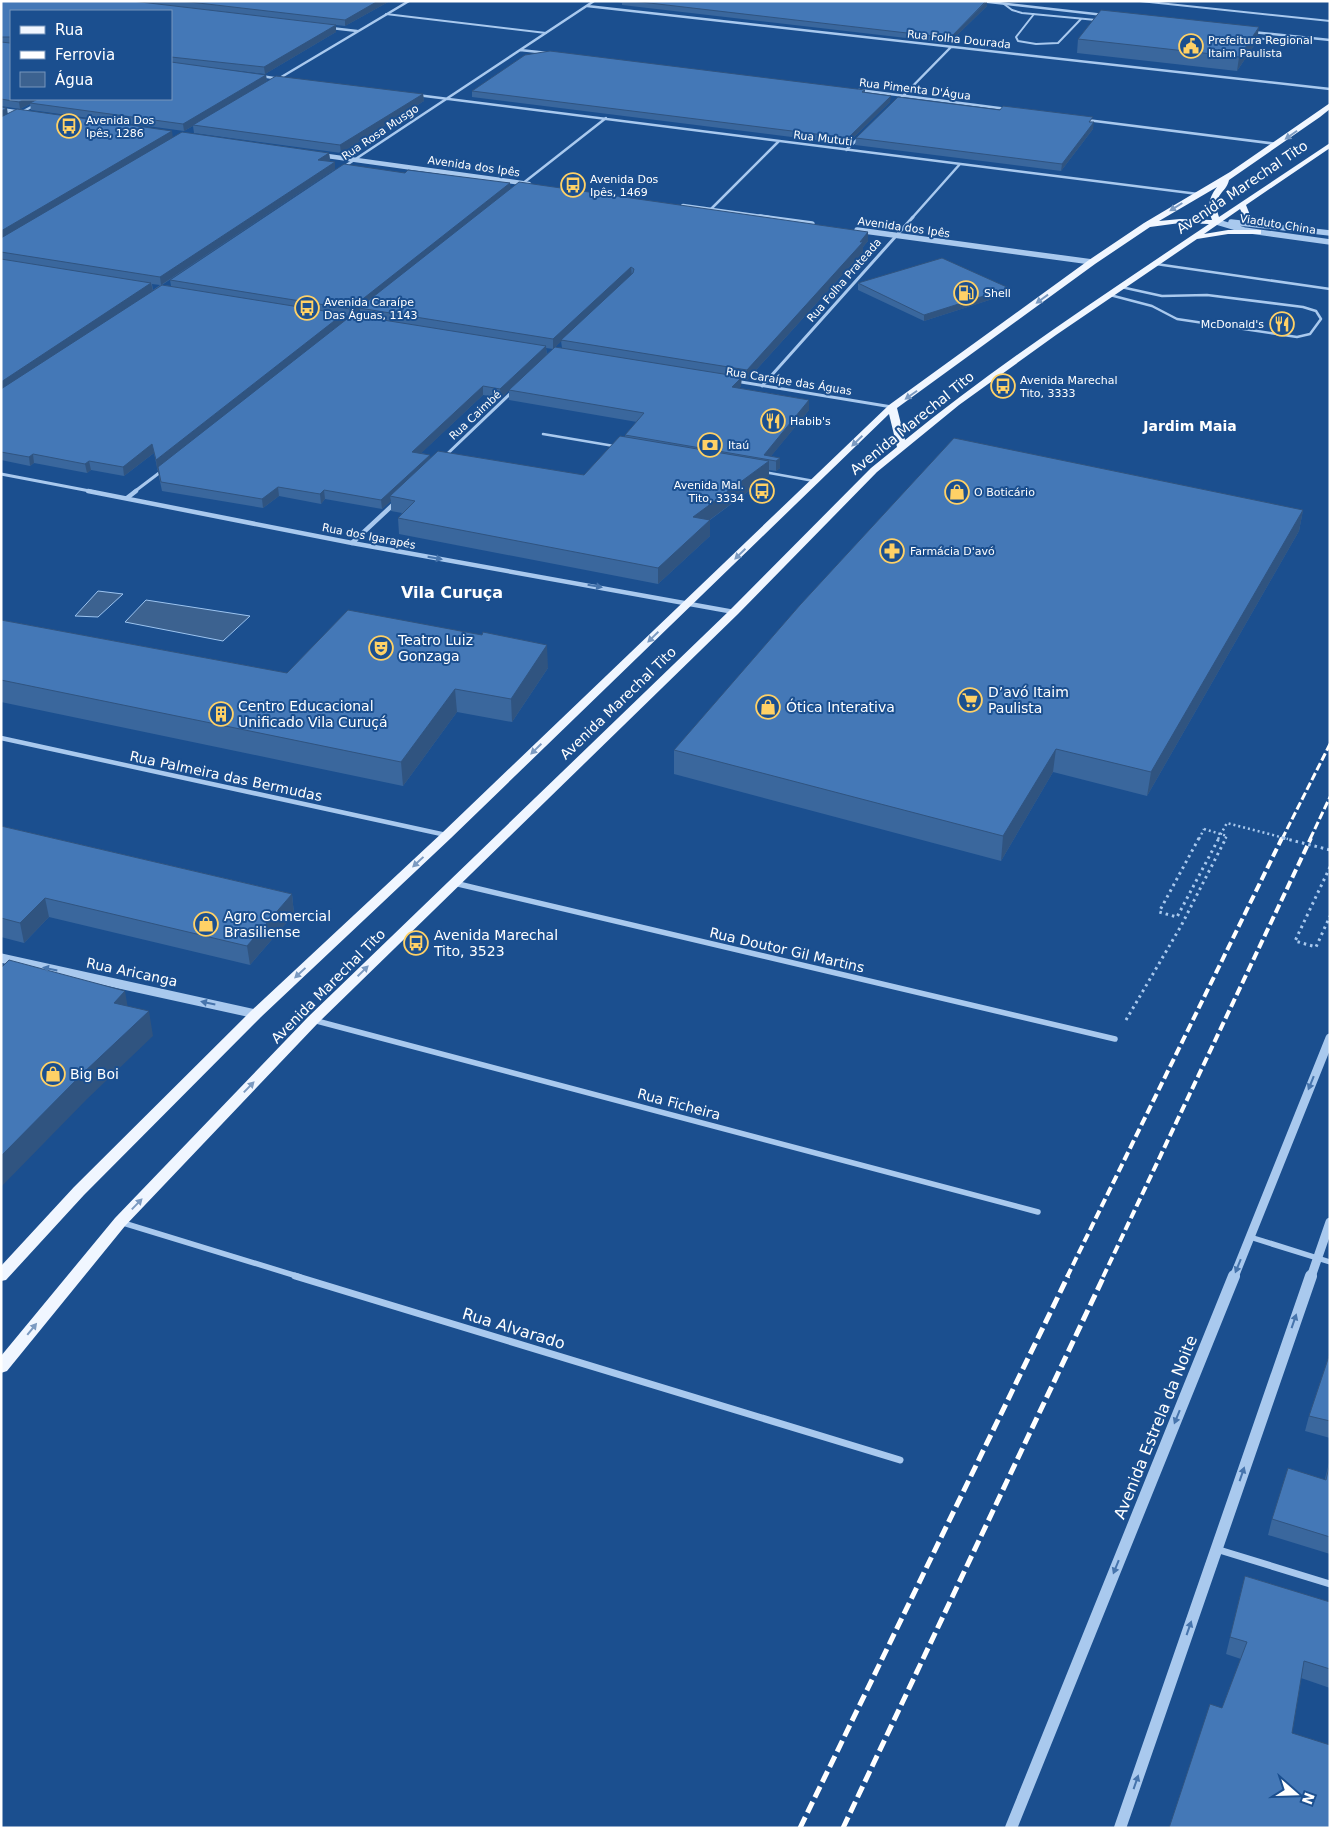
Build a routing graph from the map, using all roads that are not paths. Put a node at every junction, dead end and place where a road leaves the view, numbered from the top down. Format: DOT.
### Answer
graph roads {
  1 [pos="409,1"];
  2 [pos="594,1"];
  3 [pos="980,1"];
  4 [pos="1140,1"];
  5 [pos="1004,4"];
  6 [pos="587,6"];
  7 [pos="386,14"];
  8 [pos="1034,14"];
  9 [pos="1111,16"];
  10 [pos="1081,19"];
  11 [pos="1100,21"];
  12 [pos="1330,21"];
  13 [pos="327,28"];
  14 [pos="357,31"];
  15 [pos="1248,31"];
  16 [pos="546,33"];
  17 [pos="1248,37"];
  18 [pos="1275,40"];
  19 [pos="1330,40"];
  20 [pos="951,47"];
  21 [pos="520,50"];
  22 [pos="550,54"];
  23 [pos="260,76"];
  24 [pos="279,79"];
  25 [pos="289,80"];
  26 [pos="271,83"];
  27 [pos="1330,89"];
  28 [pos="854,90"];
  29 [pos="417,95"];
  30 [pos="903,96"];
  31 [pos="446,98"];
  32 [pos="44,100"];
  33 [pos="896,102"];
  34 [pos="1330,105"];
  35 [pos="1,110"];
  36 [pos="1012,110"];
  37 [pos="19,113"];
  38 [pos="29,114"];
  39 [pos="13,116"];
  40 [pos="606,118"];
  41 [pos="1080,119"];
  42 [pos="864,133"];
  43 [pos="779,142"];
  44 [pos="1278,144"];
  45 [pos="1330,145"];
  46 [pos="846,150"];
  47 [pos="317,154"];
  48 [pos="355,160"];
  49 [pos="960,164"];
  50 [pos="339,170"];
  51 [pos="1233,174"];
  52 [pos="523,183"];
  53 [pos="533,185"];
  54 [pos="515,190"];
  55 [pos="1198,194"];
  56 [pos="680,205"];
  57 [pos="1242,205"];
  58 [pos="710,210"];
  59 [pos="1217,222"];
  60 [pos="817,225"];
  61 [pos="1147,225"];
  62 [pos="1259,228"];
  63 [pos="846,229"];
  64 [pos="1330,233"];
  65 [pos="894,236"];
  66 [pos="1193,238"];
  67 [pos="1330,242"];
  68 [pos="1092,262"];
  69 [pos="1154,264"];
  70 [pos="1120,287"];
  71 [pos="1330,289"];
  72 [pos="1110,294"];
  73 [pos="725,380"];
  74 [pos="518,386"];
  75 [pos="762,386"];
  76 [pos="892,407"];
  77 [pos="543,434"];
  78 [pos="617,446"];
  79 [pos="902,448"];
  80 [pos="439,461"];
  81 [pos="166,467"];
  82 [pos="759,471"];
  83 [pos="1,474"];
  84 [pos="816,482"];
  85 [pos="403,495"];
  86 [pos="127,498"];
  87 [pos="352,543"];
  88 [pos="688,603"];
  89 [pos="734,612"];
  90 [pos="1,738"];
  91 [pos="447,835"];
  92 [pos="453,883"];
  93 [pos="1,958"];
  94 [pos="256,1014"];
  95 [pos="313,1020"];
  96 [pos="1330,1038"];
  97 [pos="1115,1039"];
  98 [pos="1038,1212"];
  99 [pos="120,1222"];
  100 [pos="1330,1222"];
  101 [pos="1249,1237"];
  102 [pos="1316,1258"];
  103 [pos="1330,1262"];
  104 [pos="1,1276"];
  105 [pos="1,1366"];
  106 [pos="900,1460"];
  107 [pos="1216,1549"];
  108 [pos="1330,1584"];
  109 [pos="1011,1828"];
  110 [pos="1120,1828"];
  1 -- 7 [label="street"];
  2 -- 6 [label="street, Rua Rosa Musgo"];
  3 -- 5 [label="street"];
  4 -- 12 [label="lane"];
  5 -- 8 [label="lane"];
  5 -- 9 [label="street"];
  6 -- 16 [label="street, Rua Rosa Musgo"];
  6 -- 20 [label="street, Rua Folha Dourada"];
  7 -- 14 [label="street"];
  7 -- 16 [label="lane"];
  8 -- 10 [label="lane"];
  8 -- 10 [label="lane"];
  10 -- 11 [label="lane"];
  13 -- 14 [label="street"];
  14 -- 24 [label="street"];
  15 -- 19 [label="street"];
  16 -- 21 [label="street, Rua Rosa Musgo"];
  17 -- 18 [label="lane"];
  20 -- 27 [label="street, Rua Folha Dourada"];
  20 -- 30 [label="street"];
  21 -- 22 [label="street"];
  21 -- 31 [label="street, Rua Rosa Musgo"];
  23 -- 24 [label="street"];
  24 -- 25 [label="street"];
  24 -- 26 [label="street"];
  28 -- 30 [label="street, Rua Pimenta D'Água"];
  29 -- 31 [label="street, Rua Mututi"];
  30 -- 33 [label="street"];
  30 -- 36 [label="street, Rua Pimenta D'Água"];
  31 -- 40 [label="street, Rua Mututi"];
  31 -- 48 [label="street, Rua Rosa Musgo"];
  32 -- 37 [label="street"];
  34 -- 44 [label="main road, Avenida Marechal Tito, one-way"];
  35 -- 37 [label="street"];
  37 -- 38 [label="street"];
  37 -- 39 [label="street"];
  40 -- 43 [label="street, Rua Mututi"];
  40 -- 52 [label="street"];
  41 -- 44 [label="street"];
  42 -- 46 [label="street"];
  43 -- 46 [label="street, Rua Mututi"];
  43 -- 58 [label="street"];
  44 -- 51 [label="main road, Avenida Marechal Tito"];
  45 -- 57 [label="main road, Avenida Marechal Tito"];
  46 -- 49 [label="street, Rua Mututi"];
  47 -- 48 [label="street, Avenida dos Ipês"];
  48 -- 50 [label="street, Rua Rosa Musgo"];
  48 -- 52 [label="street, Avenida dos Ipês"];
  49 -- 55 [label="street, Rua Mututi"];
  49 -- 65 [label="street, Rua Folha Prateada"];
  51 -- 55 [label="main road, Avenida Marechal Tito"];
  51 -- 59 [label="main road"];
  52 -- 53 [label="street, Avenida dos Ipês"];
  52 -- 54 [label="street"];
  55 -- 61 [label="main road, Avenida Marechal Tito, one-way"];
  56 -- 58 [label="street"];
  57 -- 59 [label="main road, Avenida Marechal Tito"];
  57 -- 62 [label="main road"];
  58 -- 60 [label="street"];
  59 -- 61 [label="main road"];
  59 -- 62 [label="street, Viaduto China"];
  59 -- 66 [label="main road, Avenida Marechal Tito"];
  61 -- 68 [label="main road, Avenida Marechal Tito"];
  62 -- 64 [label="street, Viaduto China"];
  62 -- 66 [label="main road"];
  62 -- 67 [label="street, Viaduto China"];
  63 -- 65 [label="street, Avenida dos Ipês"];
  65 -- 68 [label="street, Avenida dos Ipês"];
  65 -- 75 [label="street, Rua Folha Prateada"];
  66 -- 69 [label="main road, Avenida Marechal Tito"];
  68 -- 76 [label="main road, Avenida Marechal Tito, one-way"];
  69 -- 70 [label="main road, Avenida Marechal Tito"];
  69 -- 71 [label="lane"];
  70 -- 72 [label="main road, Avenida Marechal Tito"];
  70 -- 72 [label="lane"];
  72 -- 79 [label="main road, Avenida Marechal Tito"];
  73 -- 75 [label="street, Rua Caraípe das Águas"];
  74 -- 80 [label="street, Rua Caimbé"];
  75 -- 76 [label="street, Rua Caraípe das Águas"];
  76 -- 79 [label="main road"];
  76 -- 84 [label="main road, Avenida Marechal Tito, one-way"];
  77 -- 78 [label="lane"];
  79 -- 89 [label="main road, Avenida Marechal Tito"];
  81 -- 86 [label="street"];
  82 -- 84 [label="lane"];
  83 -- 86 [label="street, Rua dos Igarapés"];
  84 -- 88 [label="main road, Avenida Marechal Tito, one-way"];
  85 -- 87 [label="street"];
  86 -- 87 [label="street, Rua dos Igarapés"];
  87 -- 88 [label="street, Rua dos Igarapés, one-way"];
  88 -- 89 [label="street, Rua dos Igarapés"];
  88 -- 91 [label="main road, Avenida Marechal Tito, one-way"];
  89 -- 92 [label="main road, Avenida Marechal Tito"];
  90 -- 91 [label="street, Rua Palmeira das Bermudas"];
  91 -- 94 [label="main road, Avenida Marechal Tito, one-way"];
  95 -- 92 [label="main road, Avenida Marechal Tito, one-way"];
  92 -- 97 [label="street, Rua Doutor Gil Martins"];
  94 -- 93 [label="street, Rua Aricanga, one-way"];
  94 -- 104 [label="main road, Avenida Marechal Tito"];
  95 -- 98 [label="street, Rua Ficheira"];
  99 -- 95 [label="main road, Avenida Marechal Tito, one-way"];
  96 -- 101 [label="street, Avenida Estrela da Noite, one-way"];
  105 -- 99 [label="main road, Avenida Marechal Tito, one-way"];
  99 -- 106 [label="street, Rua Alvarado"];
  100 -- 102 [label="street"];
  101 -- 102 [label="street"];
  101 -- 109 [label="street, Avenida Estrela da Noite, one-way"];
  102 -- 103 [label="street"];
  107 -- 102 [label="street, one-way"];
  107 -- 108 [label="street"];
  110 -- 107 [label="street, one-way"];
}
